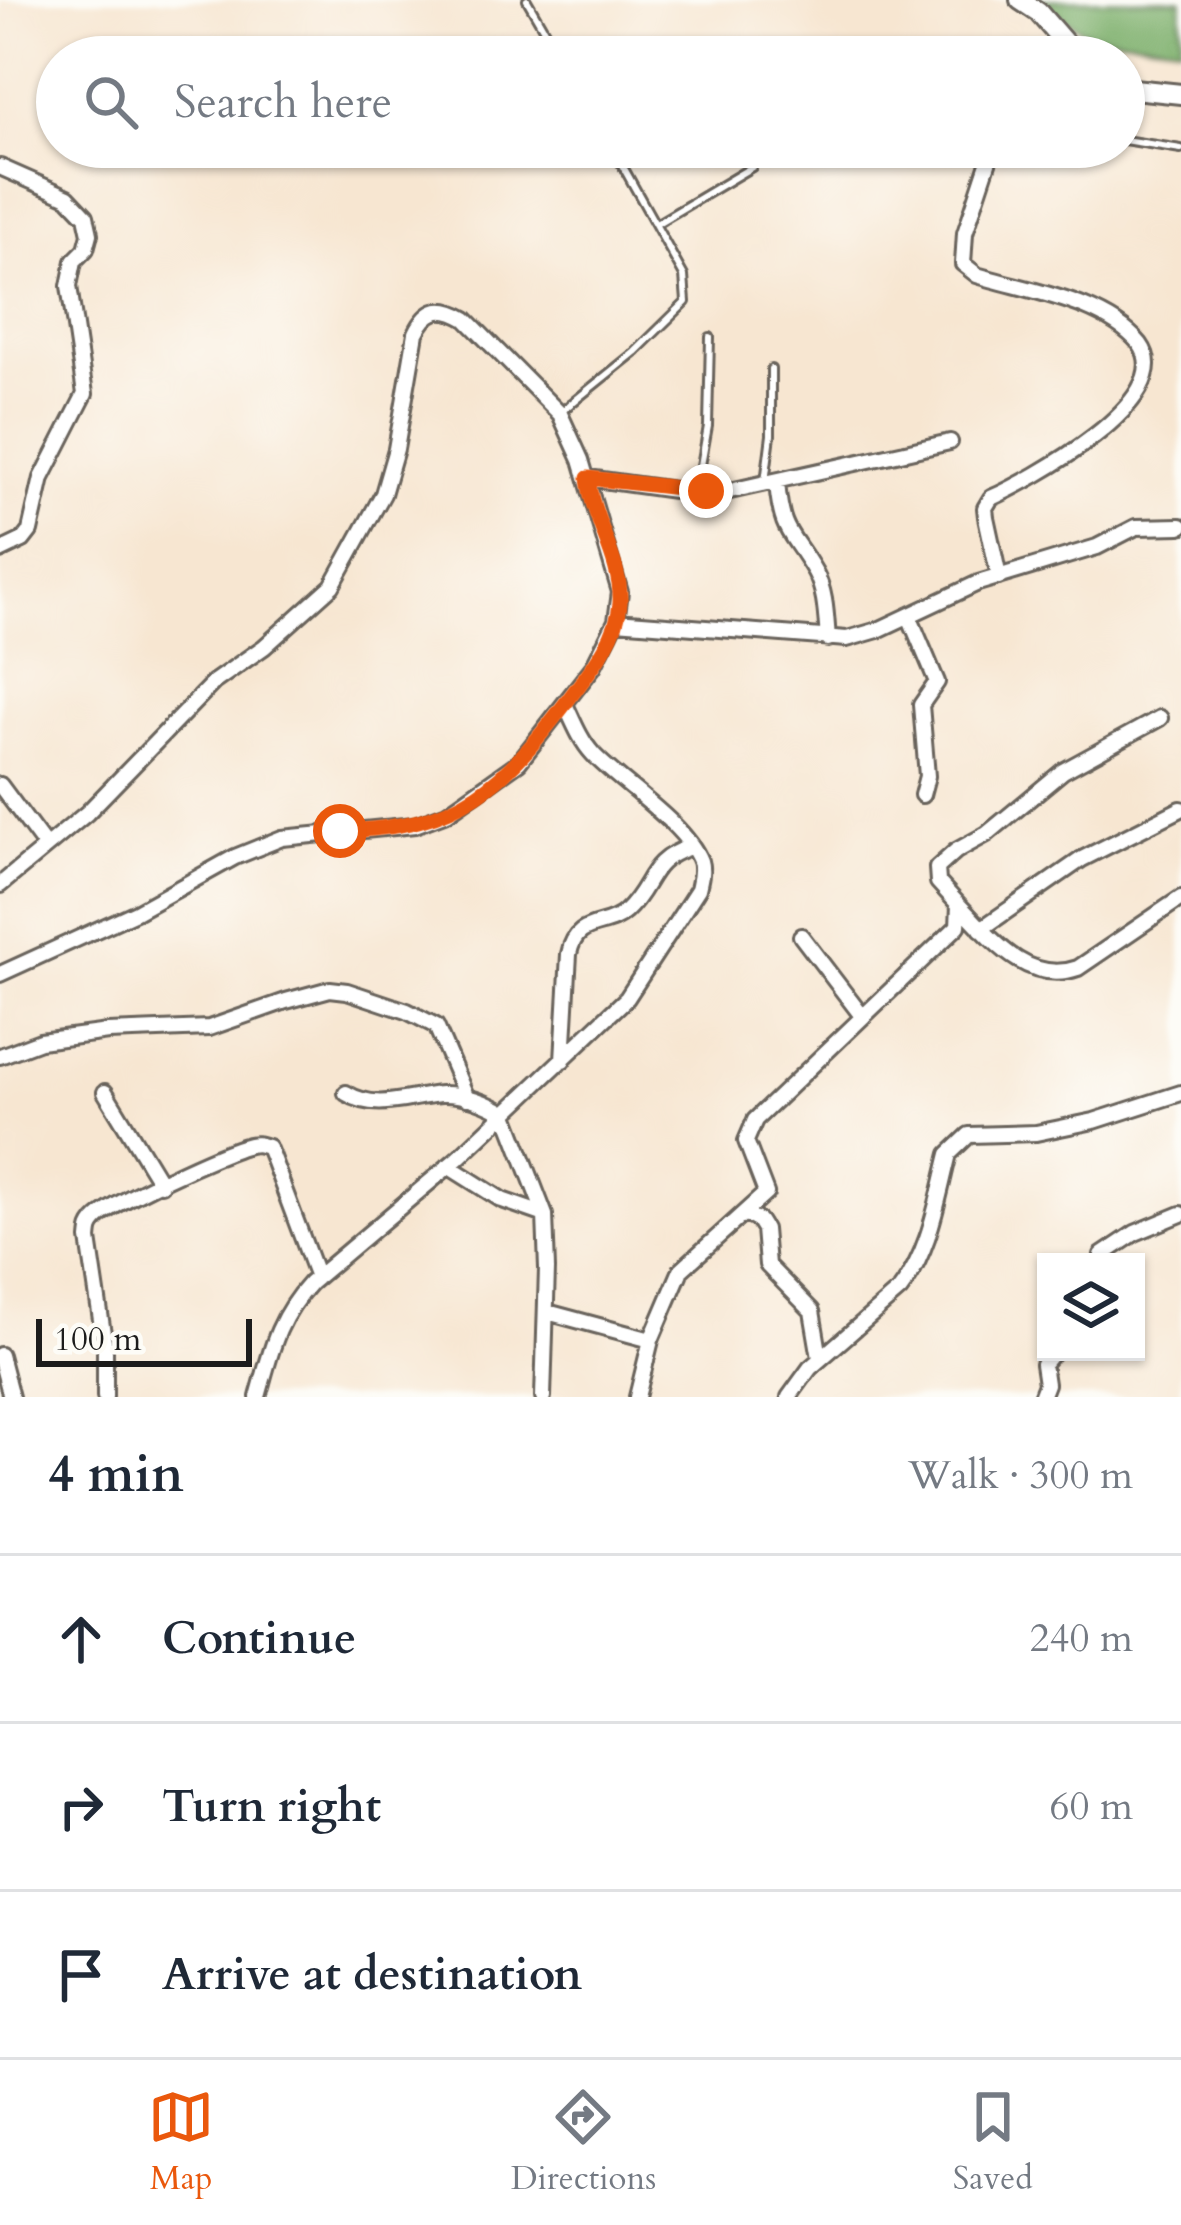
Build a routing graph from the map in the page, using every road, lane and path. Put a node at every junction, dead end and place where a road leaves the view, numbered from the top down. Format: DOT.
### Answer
graph roads {
  1 [pos="527,0"];
  2 [pos="1020,0"];
  3 [pos="548,36"];
  4 [pos="1059,36"];
  5 [pos="1145,90"];
  6 [pos="1181,94"];
  7 [pos="1145,143"];
  8 [pos="1181,149"];
  9 [pos="0,167"];
  10 [pos="624,168"];
  11 [pos="750,168"];
  12 [pos="986,168"];
  13 [pos="656,224"];
  14 [pos="710,337"];
  15 [pos="771,370"];
  16 [pos="560,414"];
  17 [pos="950,442"];
  18 [pos="588,478"];
  19 [pos="771,484"];
  20 [pos="696,491"];
  21 [pos="1181,526"];
  22 [pos="2,548"];
  23 [pos="999,578"];
  24 [pos="909,616"];
  25 [pos="616,621"];
  26 [pos="828,639"];
  27 [pos="565,704"];
  28 [pos="1160,718"];
  29 [pos="0,785"];
  30 [pos="922,795"];
  31 [pos="1181,809"];
  32 [pos="46,847"];
  33 [pos="690,847"];
  34 [pos="0,885"];
  35 [pos="1181,898"];
  36 [pos="959,904"];
  37 [pos="981,928"];
  38 [pos="801,936"];
  39 [pos="0,974"];
  40 [pos="862,1016"];
  41 [pos="0,1056"];
  42 [pos="563,1061"];
  43 [pos="105,1092"];
  44 [pos="346,1093"];
  45 [pos="1181,1093"];
  46 [pos="467,1098"];
  47 [pos="506,1114"];
  48 [pos="448,1166"];
  49 [pos="160,1184"];
  50 [pos="746,1214"];
  51 [pos="1181,1214"];
  52 [pos="545,1215"];
  53 [pos="1105,1253"];
  54 [pos="317,1277"];
  55 [pos="547,1312"];
  56 [pos="651,1340"];
  57 [pos="0,1355"];
  58 [pos="820,1358"];
  59 [pos="1046,1361"];
  60 [pos="11,1397"];
  61 [pos="104,1397"];
  62 [pos="258,1397"];
  63 [pos="543,1397"];
  64 [pos="637,1397"];
  65 [pos="790,1397"];
  66 [pos="1041,1397"];
  1 -- 3 [label="lane"];
  2 -- 4 [label="street"];
  5 -- 6 [label="street"];
  7 -- 8 [label="lane"];
  9 -- 22 [label="street"];
  10 -- 13 [label="lane"];
  11 -- 13 [label="lane"];
  12 -- 23 [label="street"];
  13 -- 16 [label="lane"];
  14 -- 20 [label="lane"];
  15 -- 19 [label="lane"];
  16 -- 18 [label="street"];
  16 -- 32 [label="street"];
  17 -- 19 [label="street"];
  18 -- 20 [label="street"];
  18 -- 25 [label="street"];
  19 -- 20 [label="street"];
  19 -- 26 [label="street"];
  21 -- 23 [label="street"];
  23 -- 24 [label="street"];
  24 -- 26 [label="street"];
  24 -- 30 [label="street"];
  25 -- 26 [label="street"];
  25 -- 27 [label="street"];
  27 -- 33 [label="street"];
  27 -- 39 [label="street"];
  28 -- 36 [label="street"];
  29 -- 32 [label="street"];
  31 -- 37 [label="street"];
  32 -- 34 [label="street"];
  33 -- 42 [label="street"];
  33 -- 42 [label="street"];
  35 -- 37 [label="street"];
  36 -- 37 [label="street"];
  36 -- 40 [label="street"];
  38 -- 40 [label="street"];
  40 -- 50 [label="street"];
  41 -- 46 [label="street"];
  42 -- 47 [label="street"];
  43 -- 49 [label="street"];
  44 -- 46 [label="street"];
  45 -- 58 [label="street"];
  46 -- 47 [label="street"];
  47 -- 48 [label="street"];
  47 -- 52 [label="street"];
  48 -- 52 [label="street"];
  48 -- 54 [label="street"];
  49 -- 54 [label="street"];
  49 -- 61 [label="street"];
  50 -- 56 [label="street"];
  50 -- 58 [label="street"];
  51 -- 53 [label="street"];
  52 -- 55 [label="street"];
  54 -- 62 [label="street"];
  55 -- 56 [label="street"];
  55 -- 63 [label="street"];
  56 -- 64 [label="street"];
  57 -- 60 [label="street"];
  58 -- 65 [label="street"];
  59 -- 66 [label="street"];
}
